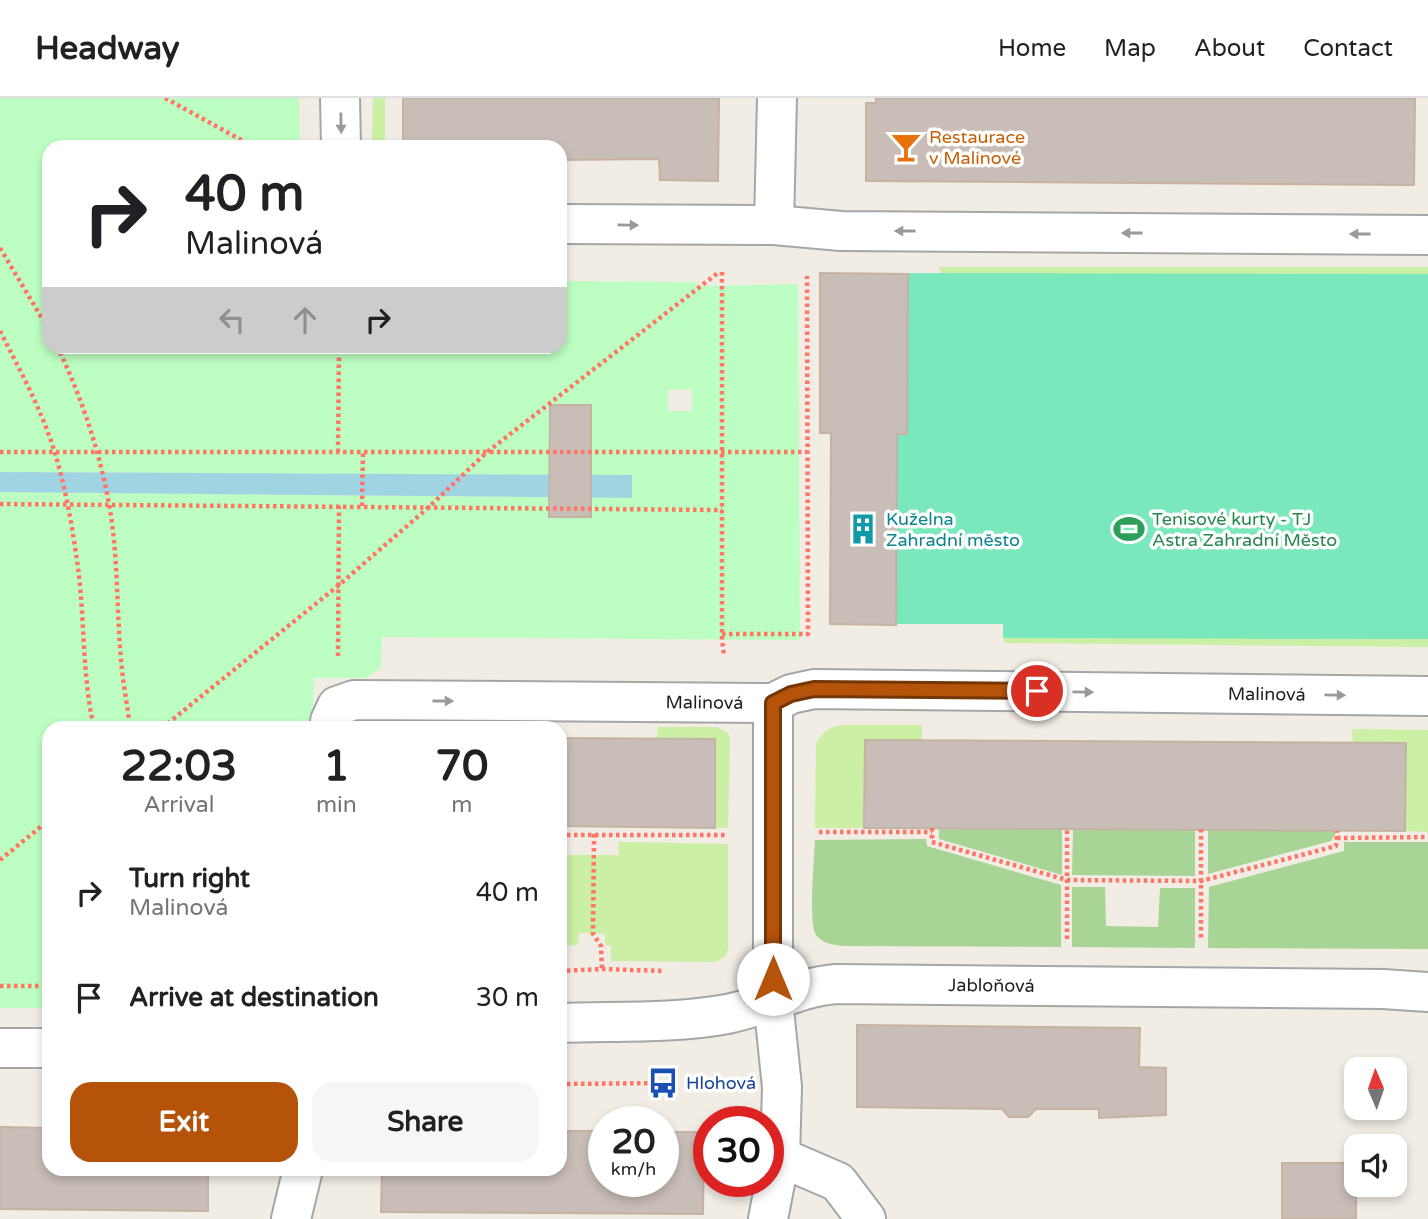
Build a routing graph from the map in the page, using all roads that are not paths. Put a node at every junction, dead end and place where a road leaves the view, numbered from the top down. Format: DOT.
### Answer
graph roads {
  1 [pos="340,98"];
  2 [pos="777,98"];
  3 [pos="341,140"];
  4 [pos="567,224"];
  5 [pos="775,225"];
  6 [pos="1428,235"];
  7 [pos="1428,696"];
  8 [pos="773,703"];
  9 [pos="330,721"];
  10 [pos="1428,992"];
  11 [pos="773,1000"];
  12 [pos="567,1023"];
  13 [pos="0,1048"];
  14 [pos="42,1048"];
  15 [pos="781,1106"];
  16 [pos="784,1159"];
  17 [pos="301,1176"];
  18 [pos="772,1197"];
  19 [pos="290,1219"];
  20 [pos="768,1219"];
  21 [pos="866,1219"];
  1 -- 3 [label="street, one-way"];
  2 -- 5 [label="street"];
  4 -- 5 [label="street, one-way"];
  6 -- 5 [label="street, one-way"];
  8 -- 7 [label="street, Malinová, one-way"];
  9 -- 8 [label="street, Malinová, one-way"];
  8 -- 11 [label="street"];
  10 -- 11 [label="street, Jabloňová"];
  11 -- 12 [label="street, Jabloňová"];
  11 -- 15 [label="street"];
  13 -- 14 [label="street"];
  16 -- 21 [label="street"];
  17 -- 19 [label="street"];
  18 -- 20 [label="street"];
}
